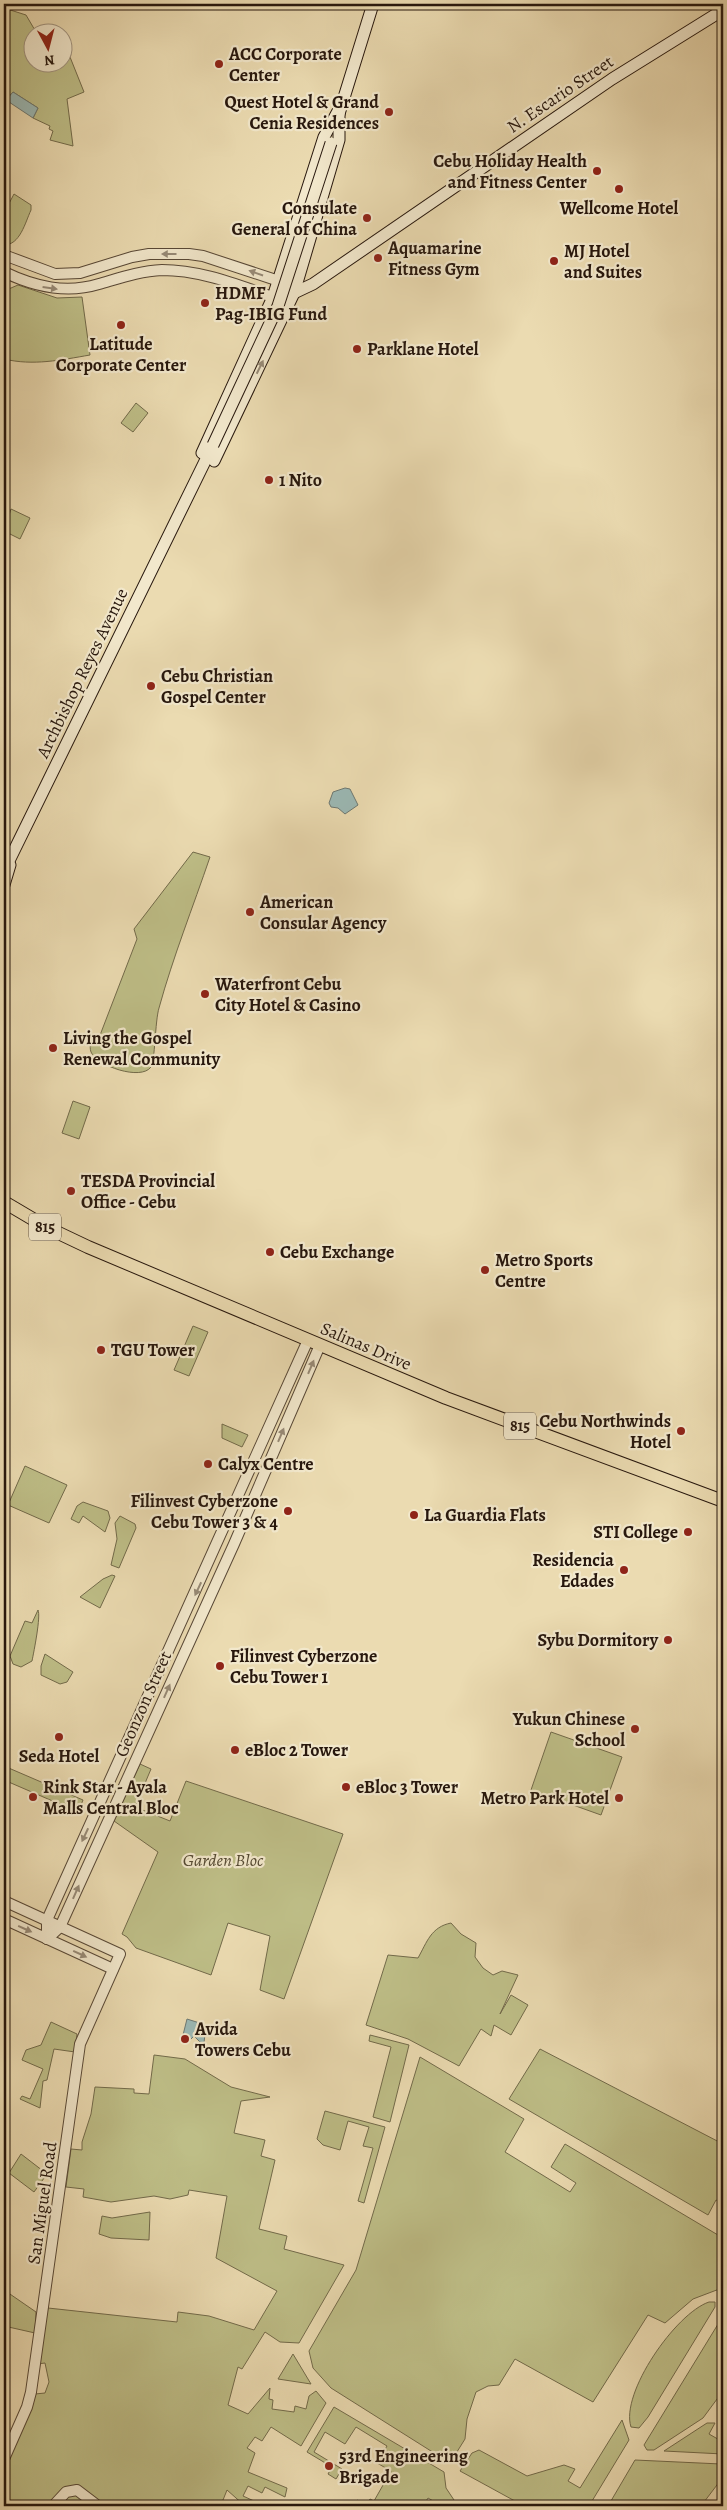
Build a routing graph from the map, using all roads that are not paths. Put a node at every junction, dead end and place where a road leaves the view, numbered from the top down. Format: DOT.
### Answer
graph roads {
  1 [pos="373,4"];
  2 [pos="723,10"];
  3 [pos="339,110"];
  4 [pos="4,255"];
  5 [pos="4,272"];
  6 [pos="279,281"];
  7 [pos="294,294"];
  8 [pos="273,297"];
  9 [pos="179,515"];
  10 [pos="16,847"];
  11 [pos="4,859"];
  12 [pos="4,871"];
  13 [pos="4,885"];
  14 [pos="4,1202"];
  15 [pos="314,1343"];
  16 [pos="723,1500"];
  17 [pos="4,1901"];
  18 [pos="4,1919"];
  19 [pos="47,1920"];
  20 [pos="60,1927"];
  21 [pos="47,1939"];
  22 [pos="113,1969"];
  23 [pos="4,2459"];
  24 [pos="53,2506"];
  25 [pos="98,2506"];
  1 -- 3 [label="main road, Archbishop Reyes Avenue"];
  2 -- 7 [label="main road, N. Escario Street"];
  3 -- 6 [label="main road, Archbishop Reyes Avenue"];
  3 -- 7 [label="main road, Archbishop Reyes Avenue"];
  3 -- 9 [label="main road, Archbishop Reyes Avenue, bridge"];
  6 -- 4 [label="street, one-way"];
  5 -- 8 [label="street, one-way"];
  6 -- 7 [label="main road"];
  6 -- 8 [label="main road, Archbishop Reyes Avenue"];
  7 -- 8 [label="main road"];
  9 -- 7 [label="main road, Archbishop Reyes Avenue, one-way"];
  8 -- 9 [label="main road, Archbishop Reyes Avenue"];
  9 -- 10 [label="main road, Archbishop Reyes Avenue"];
  10 -- 11 [label="main road, Archbishop Reyes Avenue"];
  10 -- 12 [label="main road, Archbishop Reyes Avenue"];
  10 -- 13 [label="main road, Archbishop Reyes Avenue"];
  14 -- 15 [label="main road, Salinas Drive / 815"];
  15 -- 16 [label="main road, Salinas Drive / 815"];
  15 -- 19 [label="street, Geonzon Street, one-way"];
  20 -- 15 [label="street, Geonzon Street, one-way"];
  17 -- 19 [label="street"];
  18 -- 21 [label="street, one-way"];
  19 -- 20 [label="street"];
  19 -- 21 [label="street, Geonzon Street"];
  20 -- 21 [label="street, Geonzon Street"];
  20 -- 22 [label="street, San Miguel Road"];
  21 -- 22 [label="street, one-way"];
  22 -- 23 [label="street, San Miguel Road"];
  24 -- 25 [label="street"];
}
